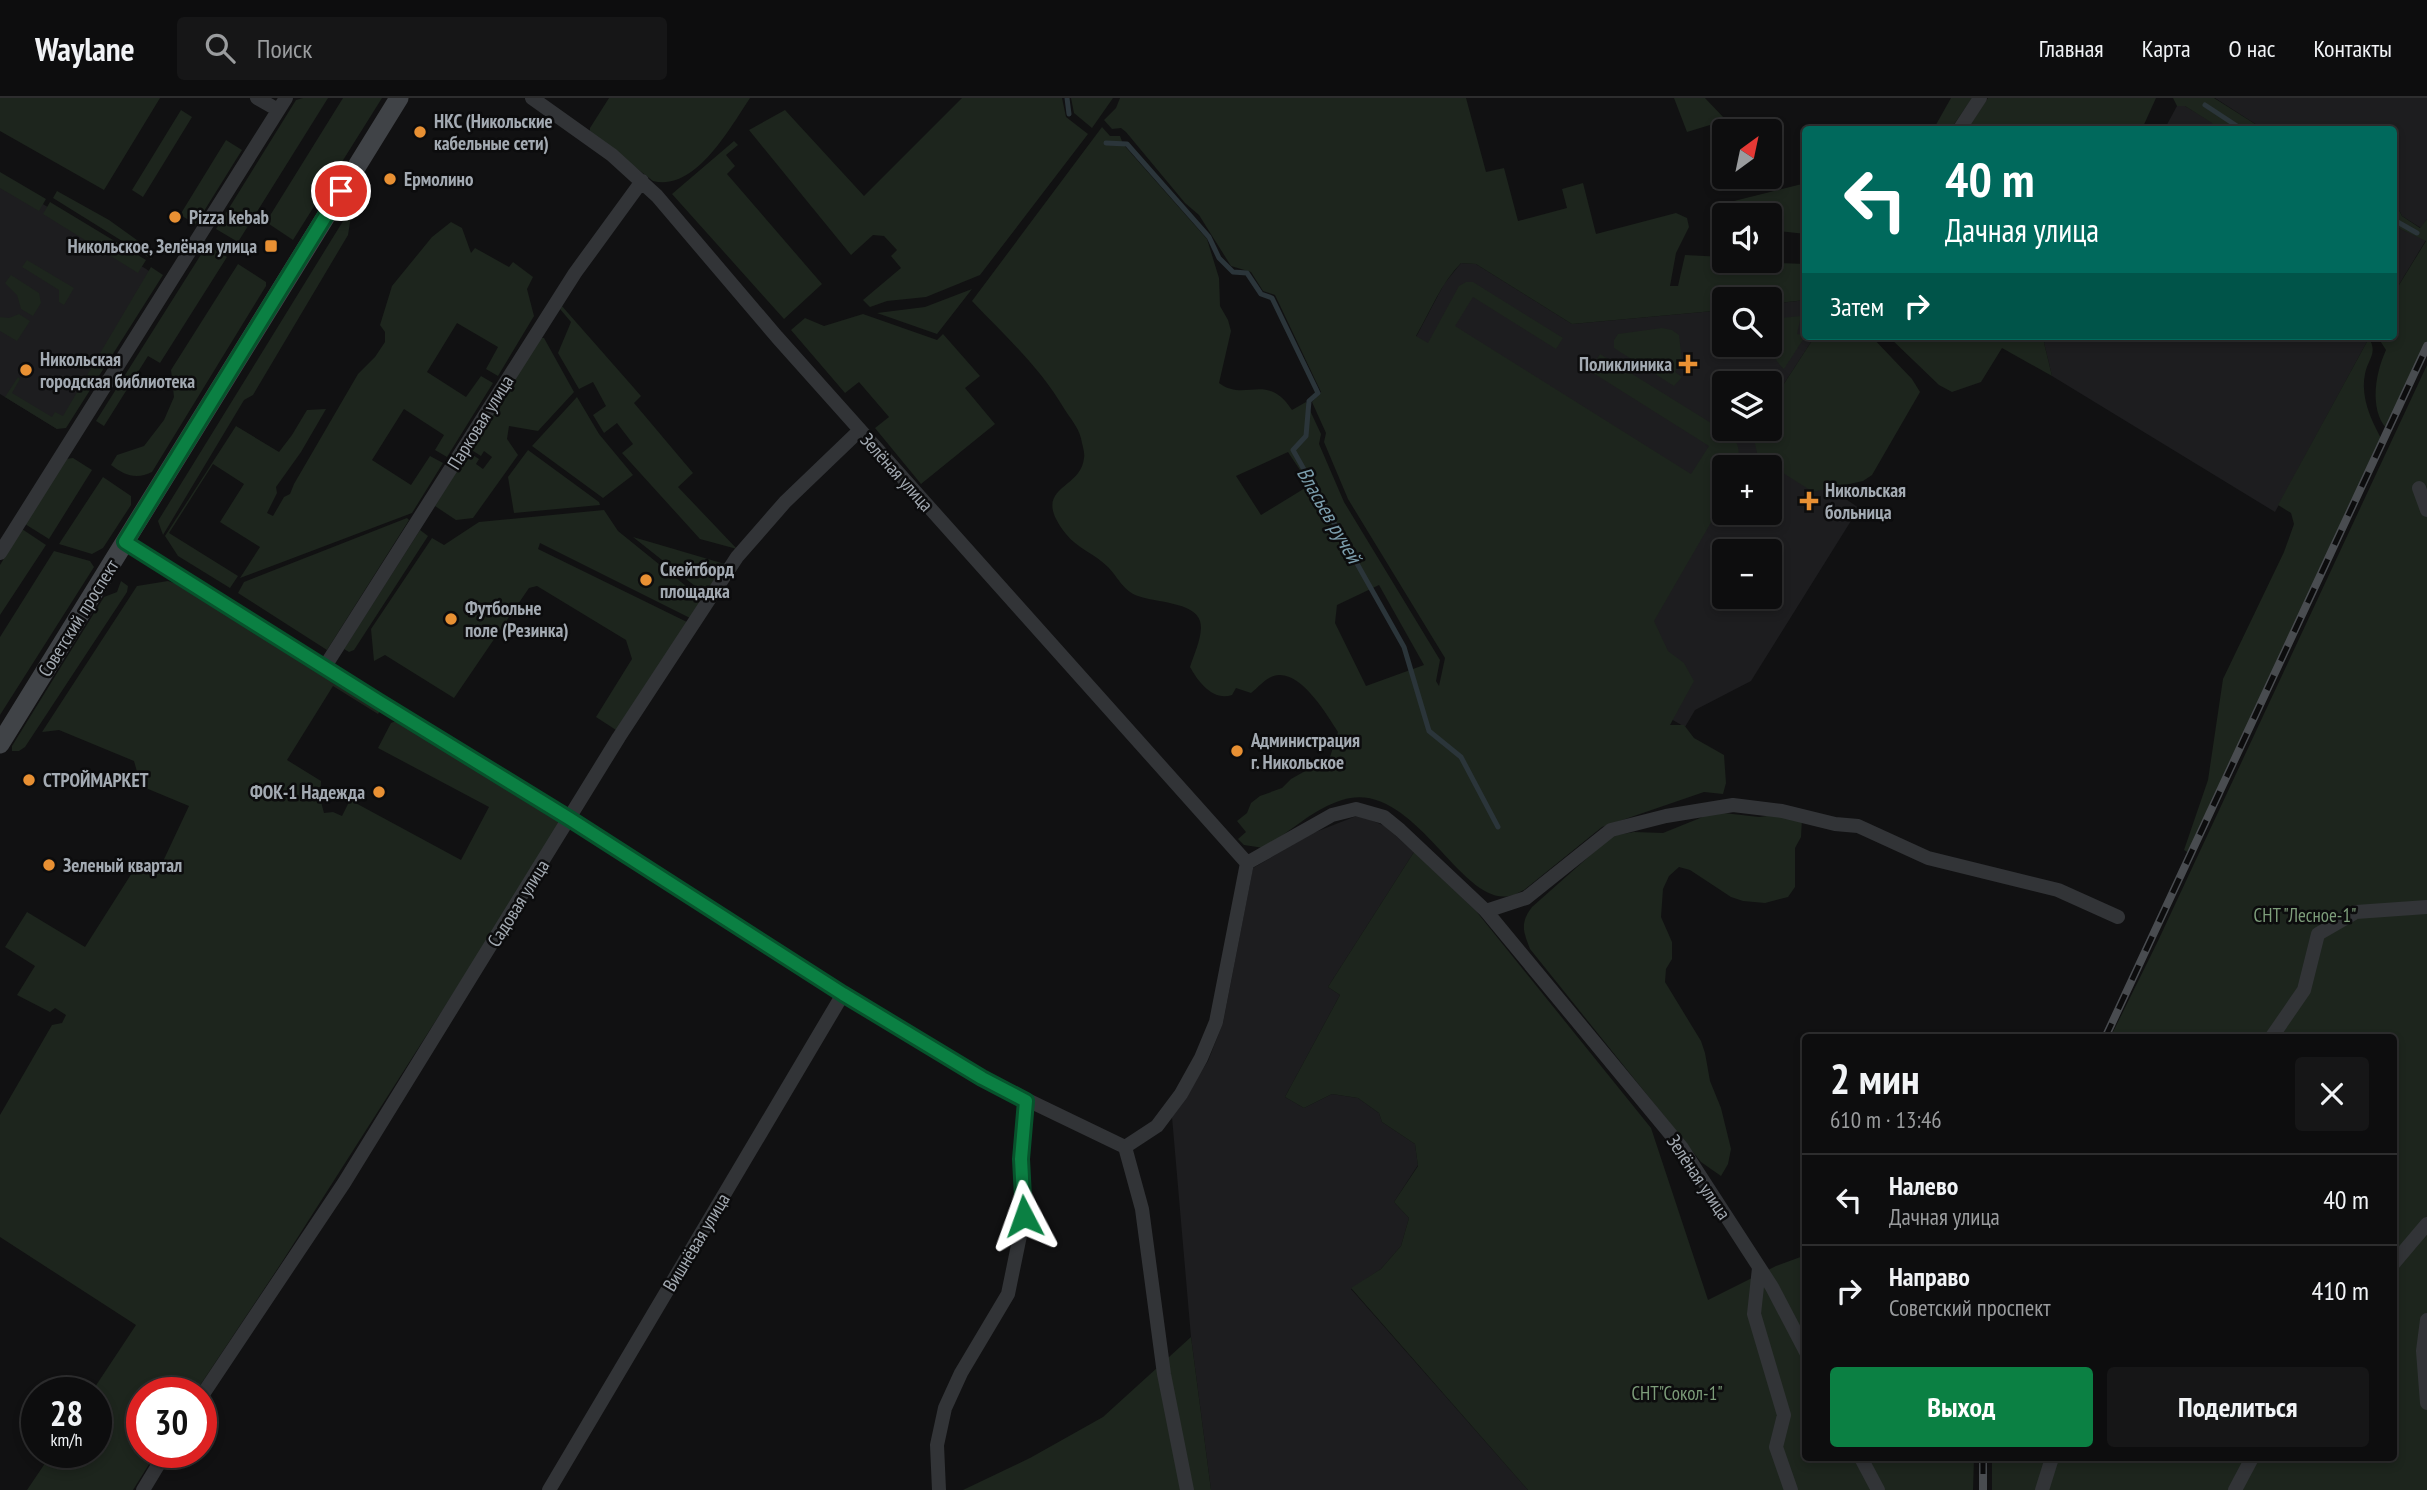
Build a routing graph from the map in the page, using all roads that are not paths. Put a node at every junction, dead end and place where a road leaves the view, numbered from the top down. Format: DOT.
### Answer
graph roads {
  1 [pos="257,98"];
  2 [pos="399,98"];
  3 [pos="532,98"];
  4 [pos="1980,98"];
  5 [pos="282,104"];
  6 [pos="1962,126"];
  7 [pos="642,181"];
  8 [pos="860,430"];
  9 [pos="2419,488"];
  10 [pos="2427,510"];
  11 [pos="125,542"];
  12 [pos="0,553"];
  13 [pos="324,667"];
  14 [pos="0,744"];
  15 [pos="570,819"];
  16 [pos="1247,863"];
  17 [pos="2427,906"];
  18 [pos="1486,911"];
  19 [pos="2118,917"];
  20 [pos="843,994"];
  21 [pos="2274,1034"];
  22 [pos="1026,1101"];
  23 [pos="1125,1147"];
  24 [pos="2427,1224"];
  25 [pos="2397,1259"];
  26 [pos="1759,1268"];
  27 [pos="2427,1320"];
  28 [pos="1802,1344"];
  29 [pos="214,1377"];
  30 [pos="2427,1403"];
  31 [pos="1863,1461"];
  32 [pos="2051,1461"];
  33 [pos="2250,1461"];
  34 [pos="156,1468"];
  35 [pos="143,1490"];
  36 [pos="549,1490"];
  37 [pos="939,1490"];
  38 [pos="1187,1490"];
  39 [pos="1791,1490"];
  40 [pos="1878,1490"];
  41 [pos="2042,1490"];
  42 [pos="2235,1490"];
  1 -- 5 [label="street"];
  2 -- 11 [label="main road, Советский проспект"];
  3 -- 7 [label="street, Зелёная улица"];
  4 -- 6 [label="street"];
  5 -- 12 [label="street"];
  7 -- 8 [label="street, Зелёная улица"];
  7 -- 13 [label="street, Парковая улица"];
  8 -- 15 [label="street, Садовая улица"];
  8 -- 16 [label="street, Зелёная улица"];
  9 -- 10 [label="street"];
  11 -- 13 [label="street"];
  11 -- 14 [label="main road, Советский проспект"];
  13 -- 15 [label="street"];
  15 -- 20 [label="street"];
  15 -- 29 [label="street, Садовая улица"];
  16 -- 18 [label="street, Зелёная улица"];
  16 -- 23 [label="street"];
  17 -- 21 [label="street"];
  18 -- 19 [label="street"];
  18 -- 26 [label="street, Зелёная улица"];
  20 -- 22 [label="street"];
  20 -- 36 [label="street, Вишнёвая улица"];
  22 -- 23 [label="street"];
  22 -- 37 [label="street"];
  23 -- 38 [label="street"];
  24 -- 25 [label="street"];
  26 -- 28 [label="street, Зелёная улица"];
  26 -- 39 [label="street"];
  27 -- 30 [label="street"];
  31 -- 40 [label="street"];
  32 -- 41 [label="street"];
  33 -- 42 [label="street"];
  34 -- 35 [label="street"];
}
